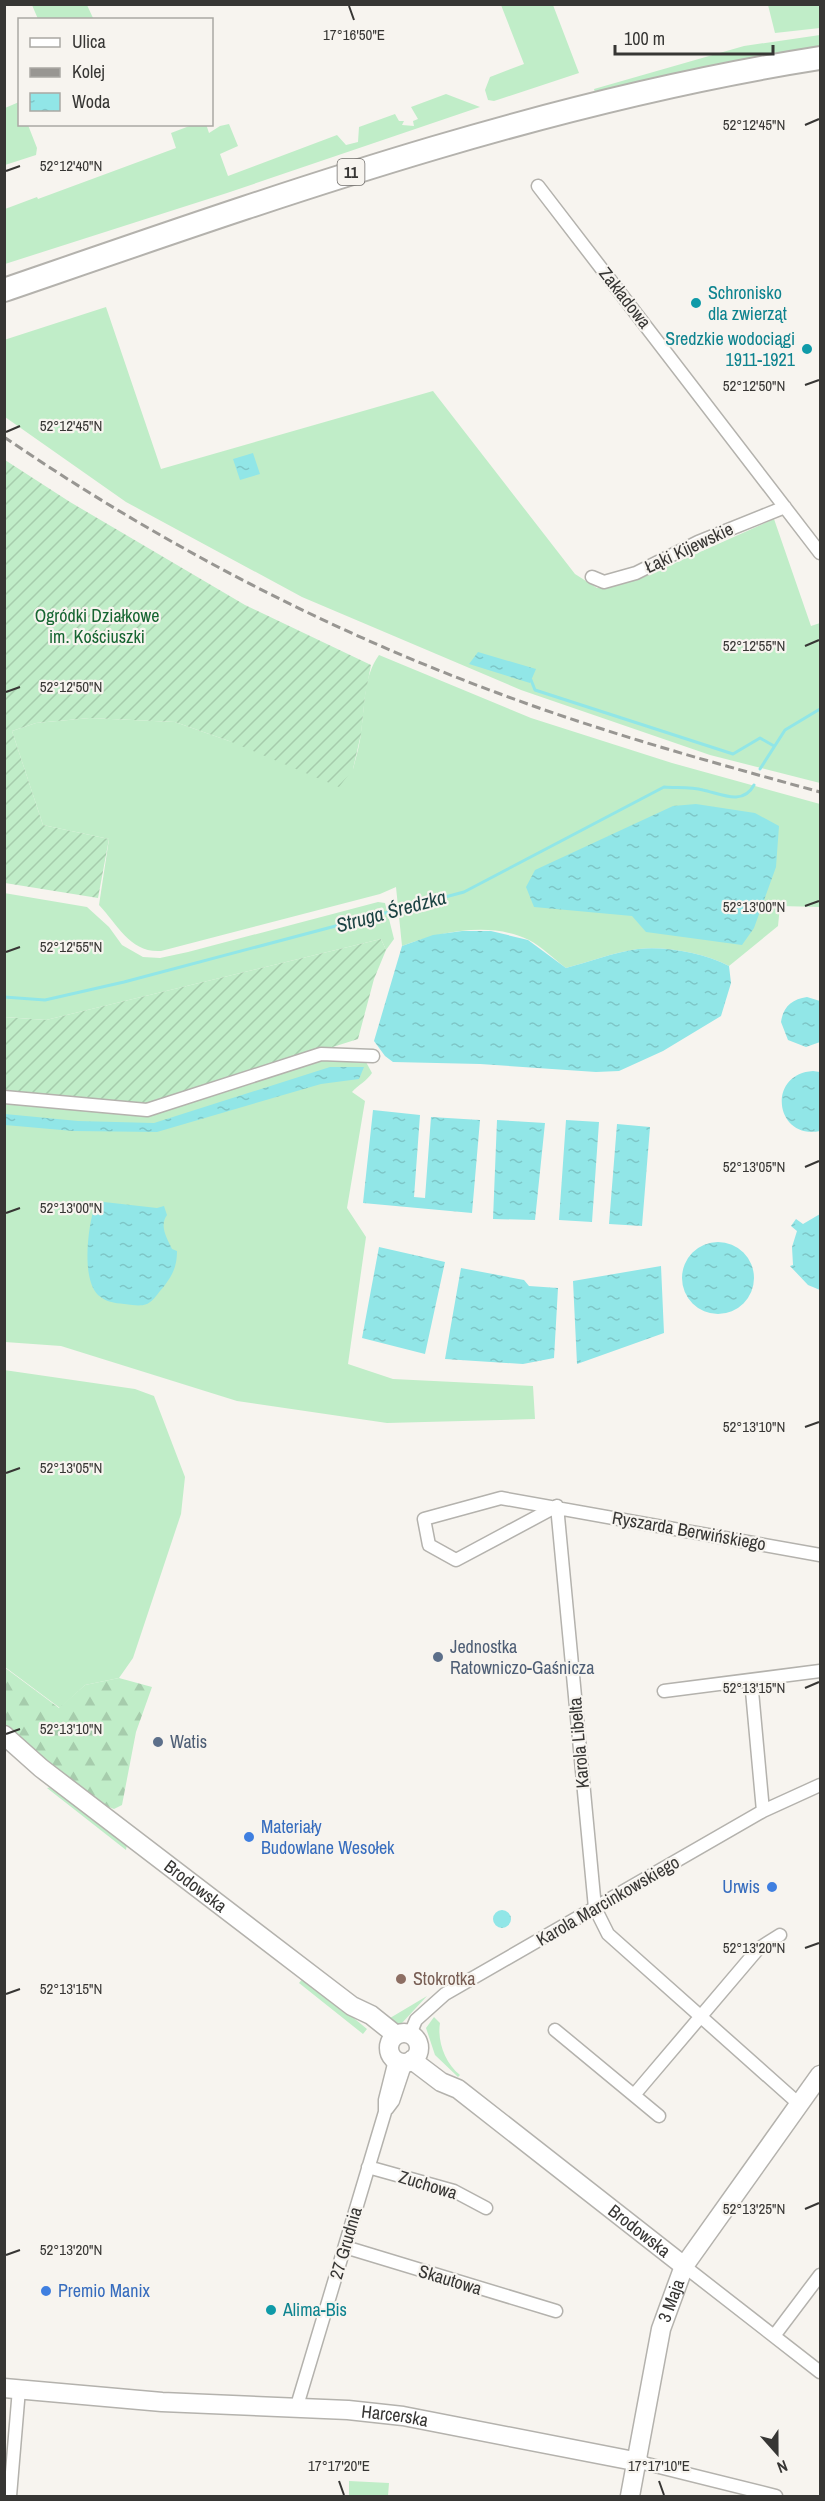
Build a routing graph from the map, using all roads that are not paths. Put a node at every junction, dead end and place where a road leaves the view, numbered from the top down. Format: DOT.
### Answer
graph roads {
  1 [pos="820,58"];
  2 [pos="538,186"];
  3 [pos="4,290"];
  4 [pos="785,507"];
  5 [pos="820,553"];
  6 [pos="592,577"];
  7 [pos="373,1056"];
  8 [pos="4,1097"];
  9 [pos="556,1506"];
  10 [pos="820,1555"];
  11 [pos="820,1671"];
  12 [pos="751,1680"];
  13 [pos="664,1691"];
  14 [pos="4,1735"];
  15 [pos="4,1746"];
  16 [pos="41,1768"];
  17 [pos="820,1785"];
  18 [pos="763,1811"];
  19 [pos="595,1908"];
  20 [pos="780,1935"];
  21 [pos="701,2015"];
  22 [pos="555,2030"];
  23 [pos="404,2049"];
  24 [pos="820,2075"];
  25 [pos="634,2095"];
  26 [pos="799,2104"];
  27 [pos="659,2116"];
  28 [pos="368,2167"];
  29 [pos="486,2208"];
  30 [pos="345,2247"];
  31 [pos="684,2266"];
  32 [pos="820,2275"];
  33 [pos="556,2311"];
  34 [pos="774,2336"];
  35 [pos="820,2372"];
  36 [pos="12,2388"];
  37 [pos="296,2409"];
  38 [pos="639,2462"];
  39 [pos="10,2496"];
  40 [pos="630,2496"];
  41 [pos="776,2496"];
  1 -- 3 [label="highway, 11"];
  2 -- 4 [label="street, Zakładowa"];
  4 -- 5 [label="street, Zakładowa"];
  4 -- 6 [label="street, Łąki Kijewskie"];
  7 -- 8 [label="street"];
  9 -- 9 [label="street, Ryszarda Berwińskiego"];
  9 -- 10 [label="street, Ryszarda Berwińskiego"];
  9 -- 19 [label="street, Karola Libelta"];
  11 -- 12 [label="street"];
  12 -- 13 [label="street"];
  12 -- 18 [label="street"];
  14 -- 16 [label="street, Brodowska"];
  15 -- 16 [label="street, Brodowska"];
  16 -- 23 [label="street, Brodowska"];
  17 -- 18 [label="street, Karola Marcinkowskiego"];
  18 -- 19 [label="street, Karola Marcinkowskiego"];
  19 -- 21 [label="street"];
  19 -- 23 [label="street, Karola Marcinkowskiego"];
  20 -- 21 [label="street"];
  21 -- 25 [label="street"];
  21 -- 26 [label="street"];
  22 -- 25 [label="street"];
  23 -- 28 [label="street, 27 Grudnia"];
  23 -- 31 [label="street, Brodowska"];
  24 -- 26 [label="street, 3 Maja"];
  25 -- 27 [label="street"];
  26 -- 31 [label="street, 3 Maja"];
  28 -- 29 [label="street, Zuchowa"];
  28 -- 30 [label="street, 27 Grudnia"];
  30 -- 33 [label="street, Skautowa"];
  30 -- 37 [label="street, 27 Grudnia"];
  31 -- 34 [label="street, Brodowska"];
  31 -- 38 [label="street, 3 Maja"];
  32 -- 34 [label="street"];
  34 -- 35 [label="street, Brodowska"];
  36 -- 37 [label="street, Harcerska"];
  36 -- 39 [label="street"];
  37 -- 38 [label="street, Harcerska"];
  38 -- 40 [label="street, 3 Maja"];
  38 -- 41 [label="street, Harcerska"];
}
